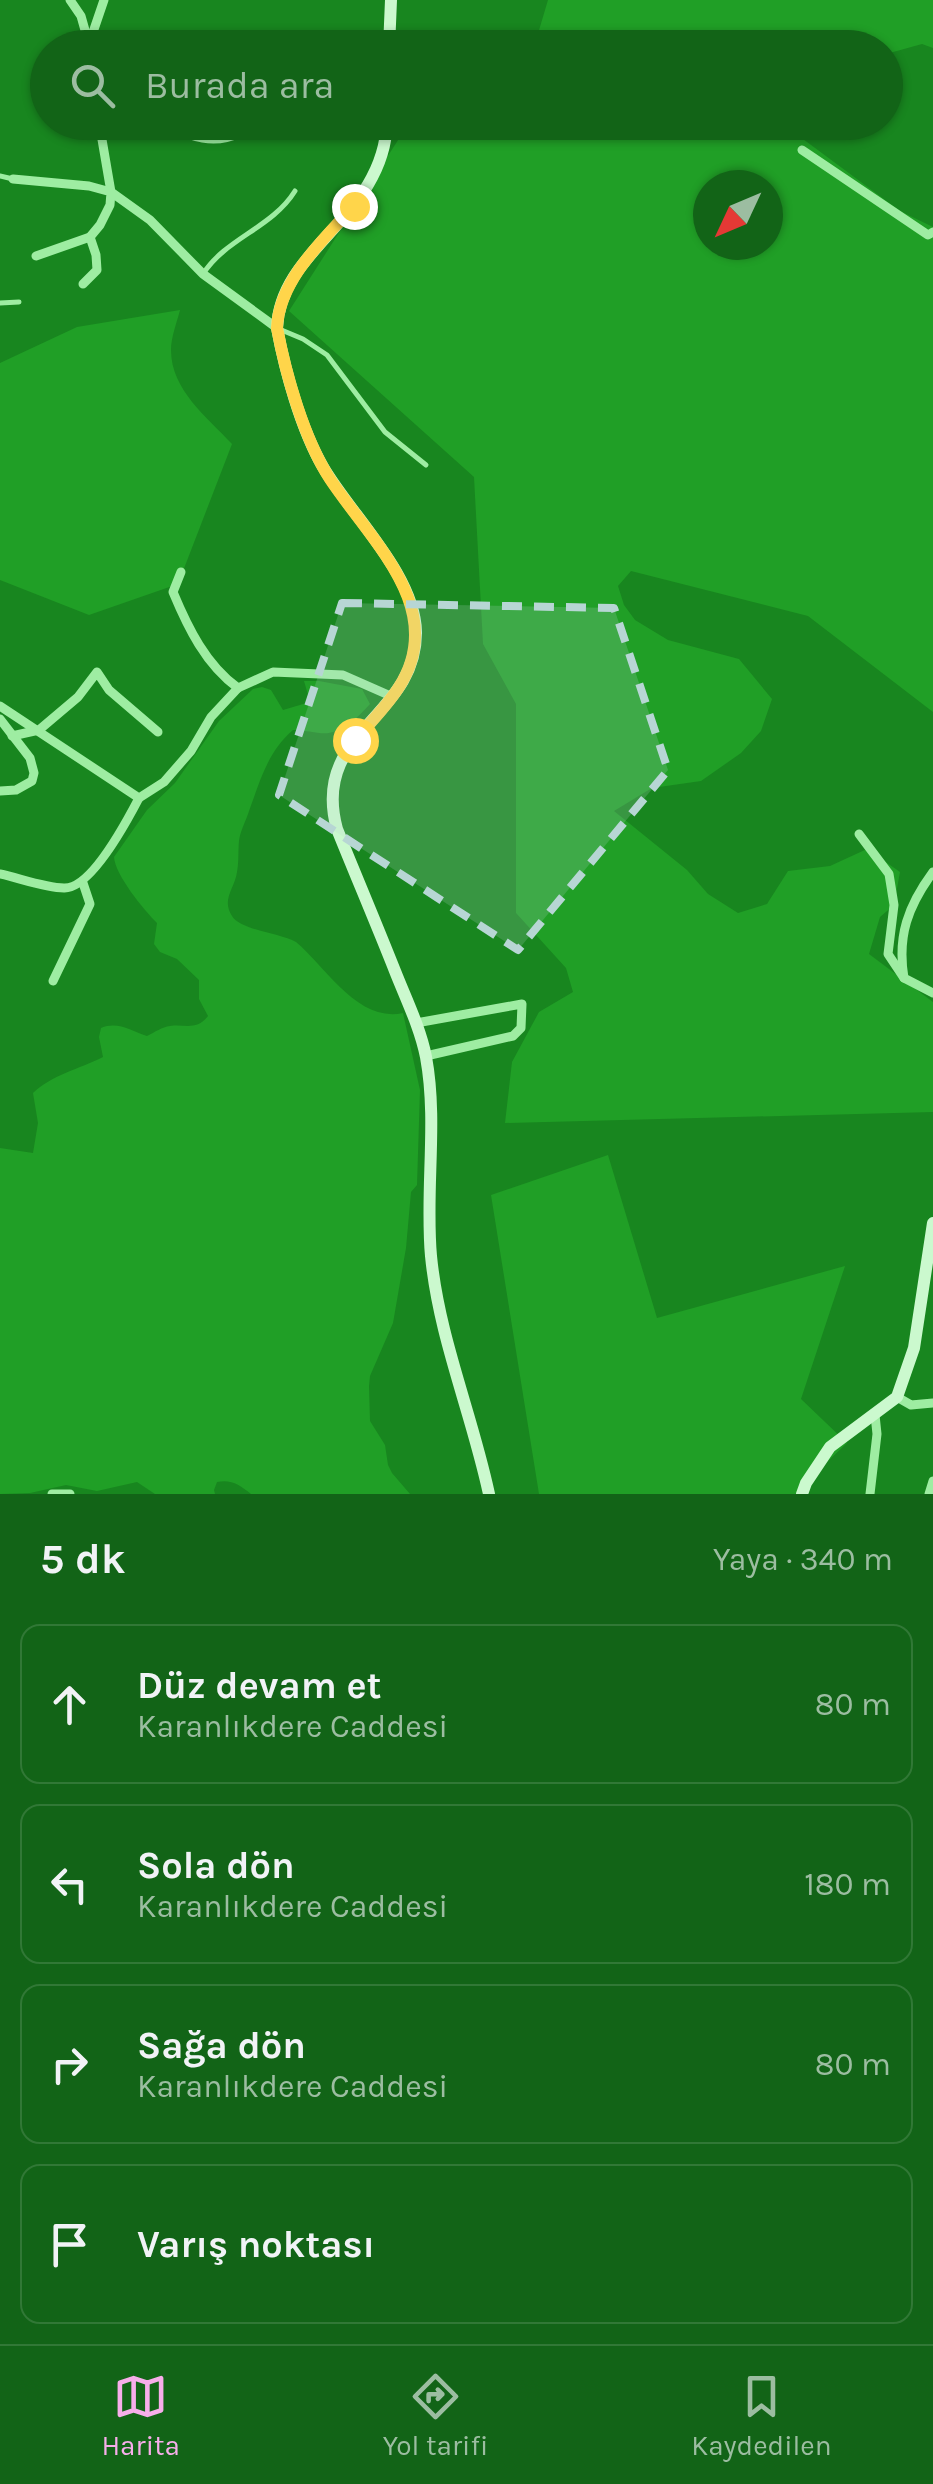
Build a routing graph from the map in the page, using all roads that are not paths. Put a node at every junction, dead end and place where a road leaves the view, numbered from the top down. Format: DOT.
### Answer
graph roads {
  1 [pos="70,0"];
  2 [pos="104,0"];
  3 [pos="390,0"];
  4 [pos="85,30"];
  5 [pos="95,30"];
  6 [pos="389,30"];
  7 [pos="102,140"];
  8 [pos="195,140"];
  9 [pos="226,140"];
  10 [pos="385,140"];
  11 [pos="802,150"];
  12 [pos="0,176"];
  13 [pos="13,178"];
  14 [pos="295,190"];
  15 [pos="110,192"];
  16 [pos="90,237"];
  17 [pos="930,238"];
  18 [pos="36,256"];
  19 [pos="203,274"];
  20 [pos="83,284"];
  21 [pos="18,302"];
  22 [pos="0,303"];
  23 [pos="277,328"];
  24 [pos="426,465"];
  25 [pos="181,572"];
  26 [pos="238,688"];
  27 [pos="392,697"];
  28 [pos="0,706"];
  29 [pos="0,719"];
  30 [pos="38,730"];
  31 [pos="158,732"];
  32 [pos="12,736"];
  33 [pos="0,791"];
  34 [pos="139,798"];
  35 [pos="859,834"];
  36 [pos="933,872"];
  37 [pos="0,874"];
  38 [pos="83,882"];
  39 [pos="904,978"];
  40 [pos="53,981"];
  41 [pos="933,993"];
  42 [pos="416,1023"];
  43 [pos="426,1056"];
  44 [pos="933,1224"];
  45 [pos="928,1289"];
  46 [pos="897,1397"];
  47 [pos="933,1403"];
  48 [pos="875,1415"];
  49 [pos="933,1481"];
  50 [pos="803,1493"];
  51 [pos="52,1494"];
  52 [pos="70,1494"];
  53 [pos="489,1494"];
  54 [pos="870,1494"];
  55 [pos="930,1494"];
  1 -- 4 [label="street"];
  2 -- 5 [label="street"];
  3 -- 6 [label="main road"];
  7 -- 15 [label="street"];
  8 -- 9 [label="lane"];
  10 -- 23 [label="main road"];
  11 -- 17 [label="street"];
  12 -- 13 [label="lane"];
  13 -- 15 [label="street"];
  14 -- 19 [label="lane"];
  15 -- 16 [label="street"];
  15 -- 19 [label="street"];
  16 -- 18 [label="street"];
  16 -- 20 [label="street"];
  19 -- 23 [label="street"];
  21 -- 22 [label="lane"];
  23 -- 24 [label="lane"];
  23 -- 27 [label="main road"];
  25 -- 26 [label="street"];
  26 -- 27 [label="street"];
  26 -- 34 [label="street"];
  27 -- 42 [label="main road"];
  28 -- 30 [label="street"];
  29 -- 32 [label="street"];
  30 -- 31 [label="street"];
  30 -- 32 [label="street"];
  30 -- 34 [label="street"];
  32 -- 33 [label="street"];
  34 -- 38 [label="street"];
  35 -- 39 [label="street"];
  36 -- 39 [label="street"];
  37 -- 38 [label="street"];
  38 -- 40 [label="street"];
  39 -- 41 [label="street"];
  42 -- 43 [label="main road"];
  42 -- 43 [label="street"];
  43 -- 53 [label="main road"];
  44 -- 45 [label="main road"];
  45 -- 46 [label="main road"];
  46 -- 47 [label="street"];
  46 -- 48 [label="main road"];
  48 -- 50 [label="main road"];
  48 -- 54 [label="street"];
  49 -- 55 [label="street"];
  51 -- 52 [label="street"];
}
